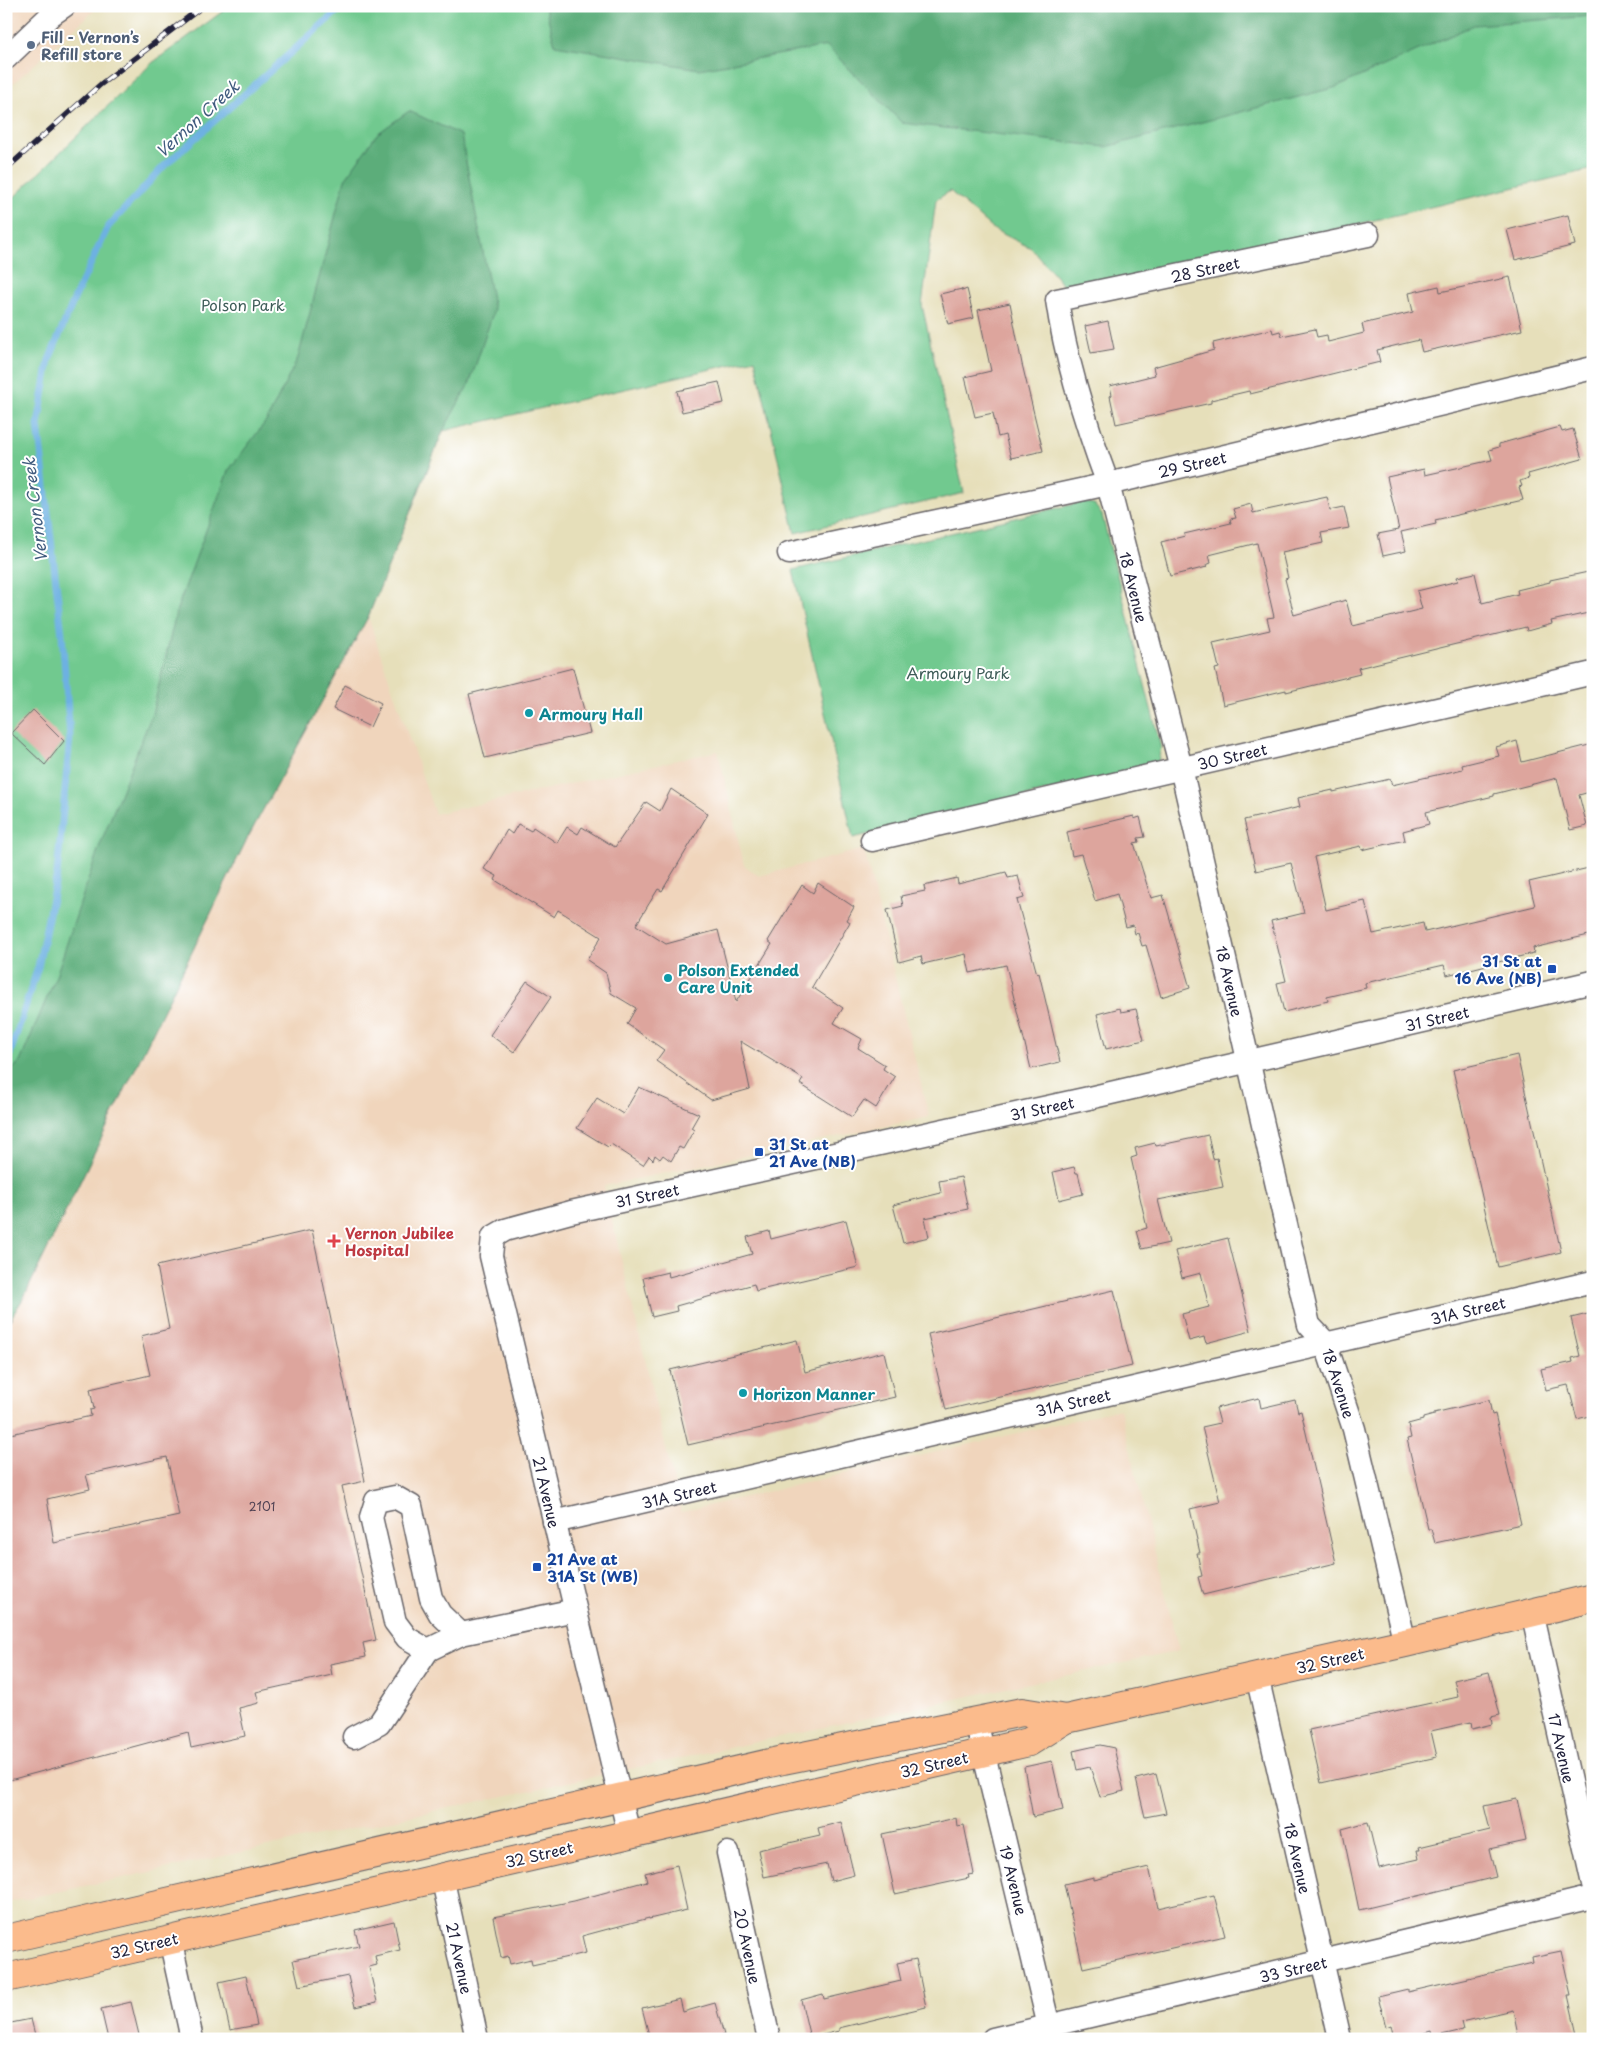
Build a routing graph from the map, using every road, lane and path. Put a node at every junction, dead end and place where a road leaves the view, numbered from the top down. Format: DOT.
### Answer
graph roads {
  1 [pos="64,6"];
  2 [pos="6,58"];
  3 [pos="1368,235"];
  4 [pos="1059,315"];
  5 [pos="1593,368"];
  6 [pos="1108,484"];
  7 [pos="789,552"];
  8 [pos="1593,673"];
  9 [pos="1181,768"];
  10 [pos="872,840"];
  11 [pos="1593,982"];
  12 [pos="1247,1061"];
  13 [pos="493,1237"];
  14 [pos="1593,1282"];
  15 [pos="1325,1342"];
  16 [pos="554,1522"];
  17 [pos="1593,1598"];
  18 [pos="575,1610"];
  19 [pos="1532,1612"];
  20 [pos="461,1634"];
  21 [pos="1405,1642"];
  22 [pos="428,1650"];
  23 [pos="1257,1676"];
  24 [pos="1066,1719"];
  25 [pos="976,1721"];
  26 [pos="354,1737"];
  27 [pos="983,1752"];
  28 [pos="620,1796"];
  29 [pos="629,1834"];
  30 [pos="728,1853"];
  31 [pos="442,1876"];
  32 [pos="1593,1884"];
  33 [pos="1593,1897"];
  34 [pos="6,1939"];
  35 [pos="170,1940"];
  36 [pos="1322,1962"];
  37 [pos="6,1978"];
  38 [pos="1051,2032"];
  39 [pos="192,2039"];
  40 [pos="477,2039"];
  41 [pos="769,2039"];
  42 [pos="993,2039"];
  43 [pos="1340,2039"];
  1 -- 2 [label="street"];
  3 -- 4 [label="street, 28 Street"];
  4 -- 6 [label="street, 18 Avenue"];
  5 -- 6 [label="street, 29 Street"];
  6 -- 7 [label="street, 29 Street"];
  6 -- 9 [label="street, 18 Avenue"];
  8 -- 9 [label="street, 30 Street"];
  9 -- 10 [label="street, 30 Street"];
  9 -- 12 [label="street, 18 Avenue"];
  11 -- 12 [label="street, 31 Street"];
  12 -- 13 [label="street, 31 Street"];
  12 -- 15 [label="street, 18 Avenue"];
  13 -- 16 [label="street, 21 Avenue"];
  14 -- 15 [label="street, 31A Street"];
  15 -- 16 [label="street, 31A Street"];
  15 -- 21 [label="street, 18 Avenue"];
  16 -- 18 [label="street, 21 Avenue"];
  17 -- 19 [label="highway, 32 Street"];
  18 -- 20 [label="street"];
  18 -- 28 [label="street, 21 Avenue"];
  19 -- 21 [label="highway, 32 Street"];
  19 -- 32 [label="street, 17 Avenue"];
  20 -- 22 [label="street"];
  20 -- 22 [label="street"];
  21 -- 23 [label="highway, 32 Street"];
  22 -- 26 [label="street"];
  23 -- 24 [label="highway, 32 Street"];
  23 -- 36 [label="street, 18 Avenue"];
  24 -- 25 [label="highway, 32 Street"];
  24 -- 27 [label="highway, 32 Street"];
  25 -- 27 [label="street, 19 Avenue"];
  25 -- 28 [label="highway, 32 Street"];
  27 -- 29 [label="highway, 32 Street"];
  27 -- 38 [label="street, 19 Avenue"];
  28 -- 29 [label="street, 21 Avenue"];
  28 -- 34 [label="highway, 32 Street"];
  29 -- 31 [label="highway, 32 Street"];
  30 -- 41 [label="street, 20 Avenue"];
  31 -- 35 [label="highway, 32 Street"];
  31 -- 40 [label="street, 21 Avenue"];
  33 -- 36 [label="street, 33 Street"];
  35 -- 37 [label="highway, 32 Street"];
  35 -- 39 [label="street"];
  36 -- 38 [label="street, 33 Street"];
  36 -- 43 [label="street, 18 Avenue"];
  38 -- 42 [label="street, 33 Street"];
}
